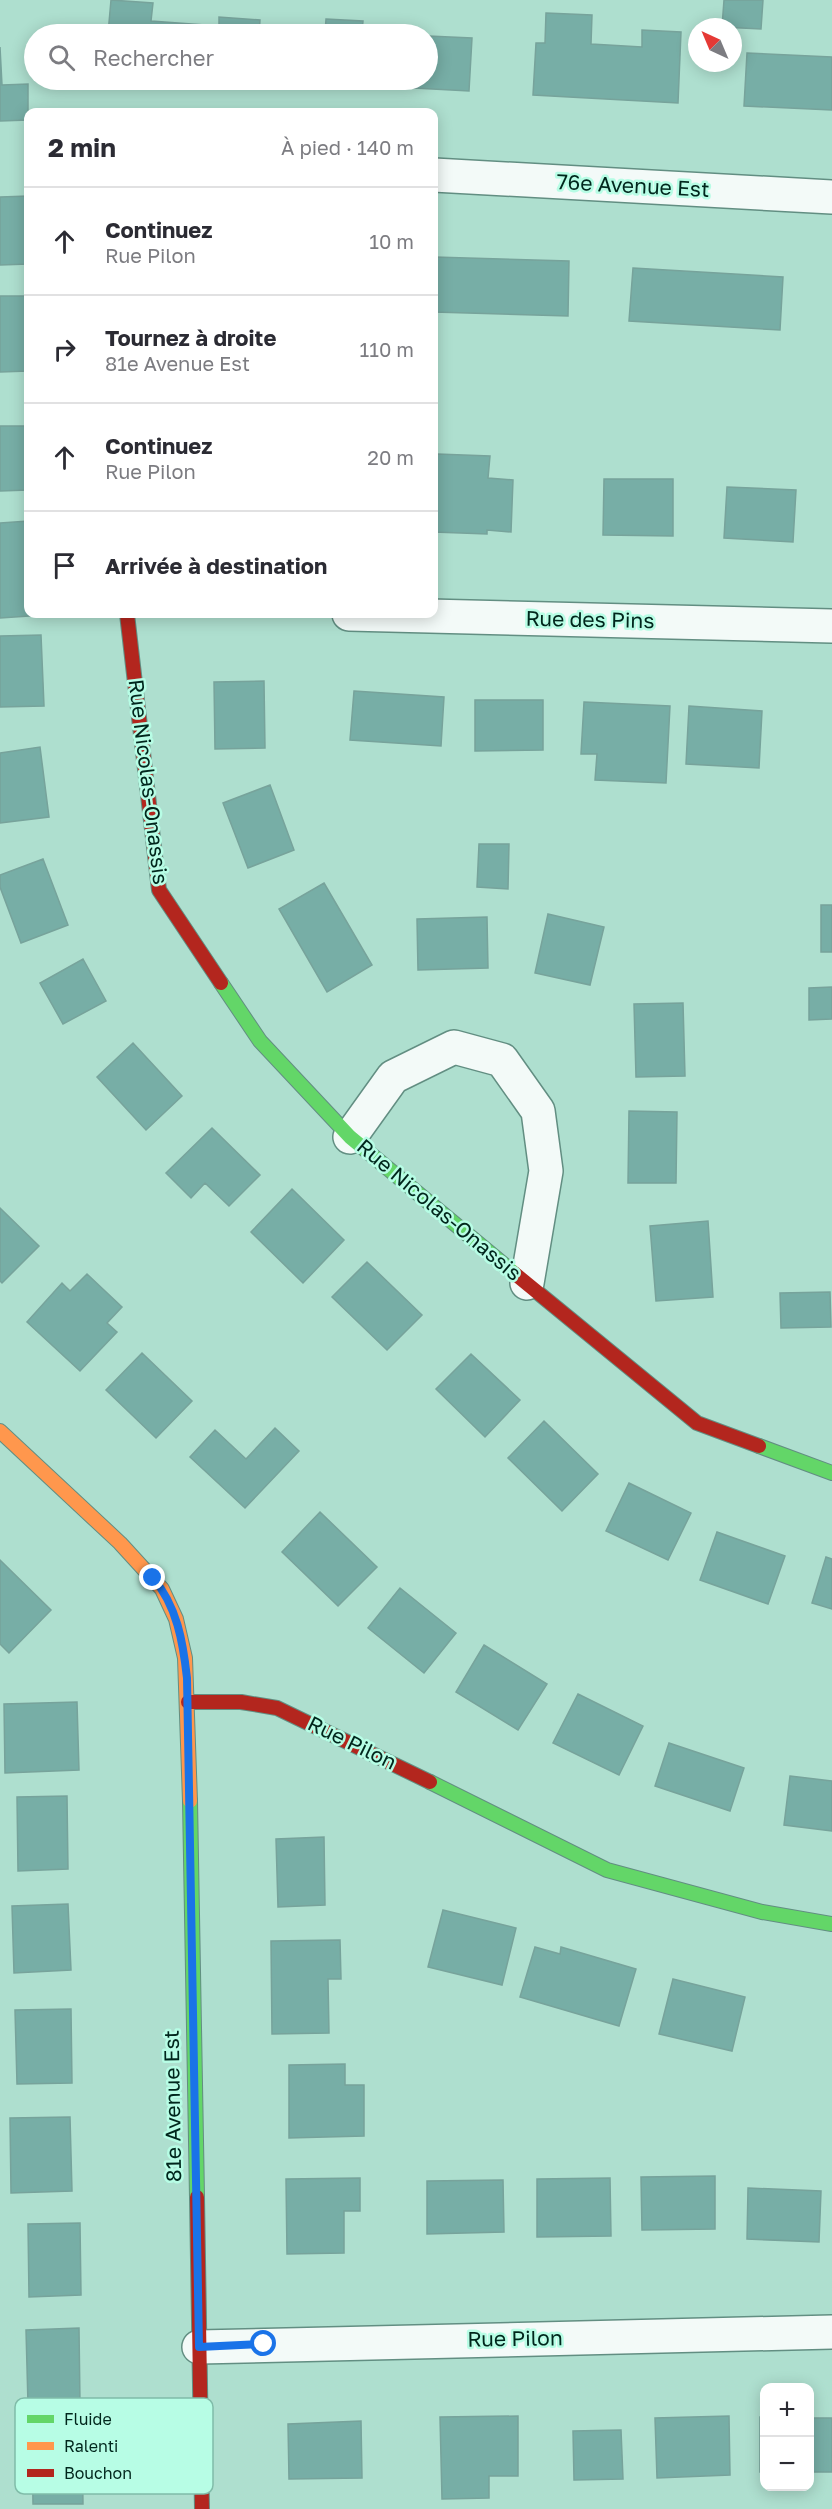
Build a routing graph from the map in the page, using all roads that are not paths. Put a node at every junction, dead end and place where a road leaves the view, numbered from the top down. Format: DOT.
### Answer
graph roads {
  1 [pos="438,175"];
  2 [pos="832,197"];
  3 [pos="438,616"];
  4 [pos="127,618"];
  5 [pos="832,626"];
  6 [pos="350,1137"];
  7 [pos="527,1283"];
  8 [pos="0,1431"];
  9 [pos="832,1473"];
  10 [pos="189,1702"];
  11 [pos="832,1924"];
  12 [pos="832,2332"];
  13 [pos="199,2347"];
  14 [pos="200,2398"];
  15 [pos="202,2494"];
  16 [pos="202,2509"];
  1 -- 2 [label="street, 76e Avenue Est"];
  3 -- 5 [label="street, Rue des Pins"];
  4 -- 6 [label="street, Rue Nicolas-Onassis"];
  6 -- 7 [label="street, Rue Nicolas-Onassis"];
  6 -- 7 [label="street, Rue Nicolas-Onassis"];
  7 -- 9 [label="street, Rue Nicolas-Onassis"];
  8 -- 10 [label="street"];
  10 -- 11 [label="street, Rue Pilon"];
  10 -- 13 [label="street, 81e Avenue Est"];
  12 -- 13 [label="street, Rue Pilon"];
  13 -- 14 [label="street, 81e Avenue Est"];
  15 -- 16 [label="street, 81e Avenue Est"];
}
